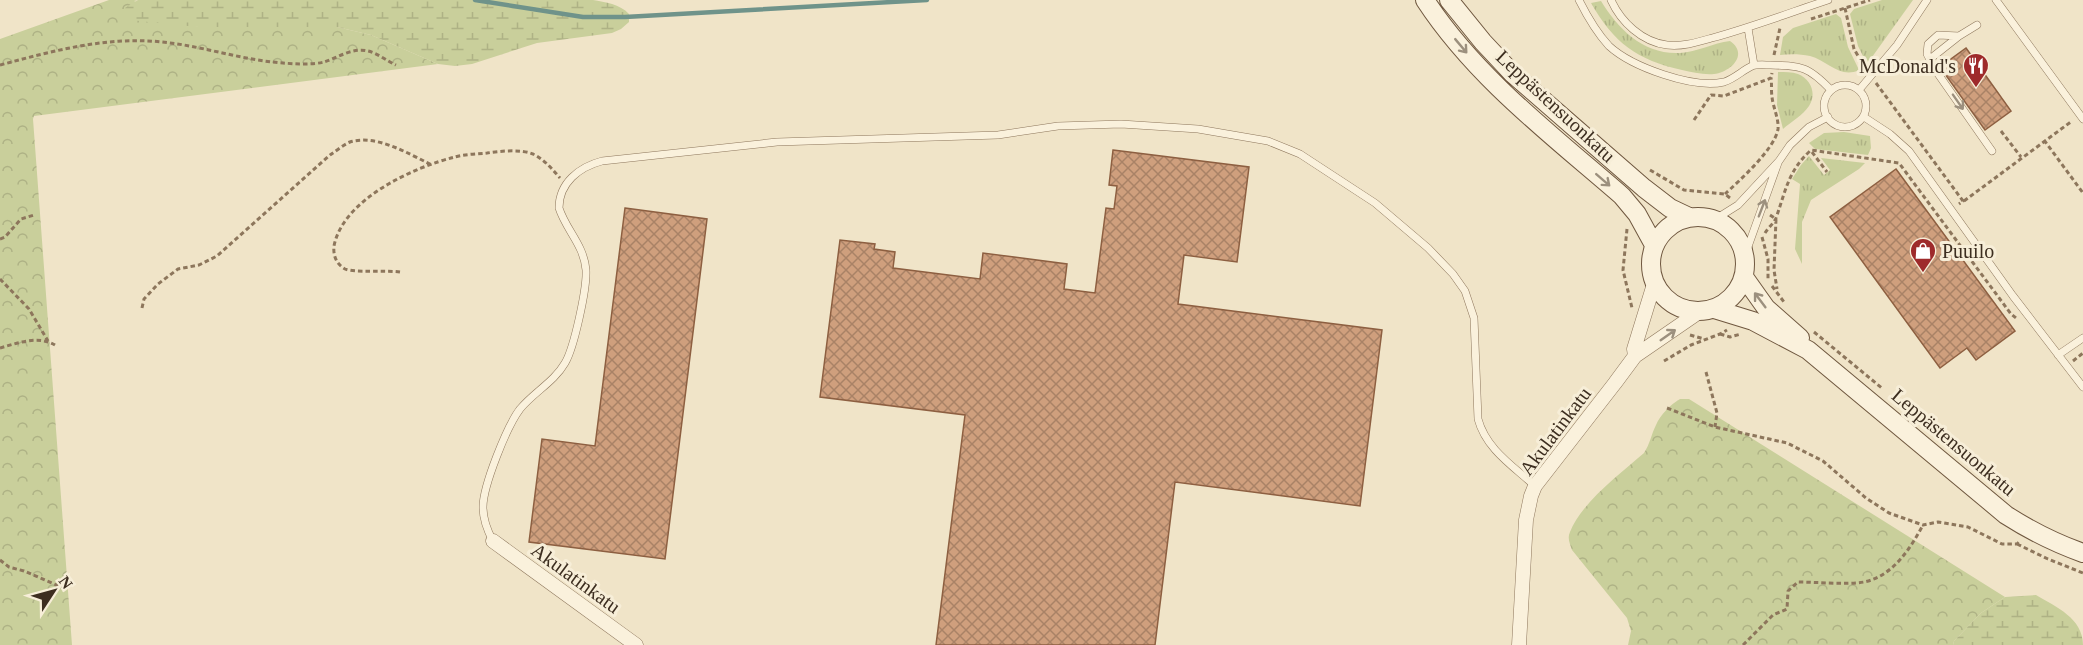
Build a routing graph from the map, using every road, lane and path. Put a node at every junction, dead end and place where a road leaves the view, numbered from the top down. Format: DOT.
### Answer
graph roads {
  1 [pos="1425,0"];
  2 [pos="1449,0"];
  3 [pos="1579,0"];
  4 [pos="1611,0"];
  5 [pos="1828,0"];
  6 [pos="1926,0"];
  7 [pos="1996,0"];
  8 [pos="1845,8"];
  9 [pos="1977,26"];
  10 [pos="1748,28"];
  11 [pos="1959,36"];
  12 [pos="1930,59"];
  13 [pos="0,65"];
  14 [pos="396,65"];
  15 [pos="1754,65"];
  16 [pos="1871,75"];
  17 [pos="1771,78"];
  18 [pos="1831,90"];
  19 [pos="1859,90"];
  20 [pos="1828,117"];
  21 [pos="1864,117"];
  22 [pos="2081,117"];
  23 [pos="2001,131"];
  24 [pos="2044,140"];
  25 [pos="1811,150"];
  26 [pos="1992,151"];
  27 [pos="2021,158"];
  28 [pos="1779,161"];
  29 [pos="432,165"];
  30 [pos="1647,168"];
  31 [pos="1827,172"];
  32 [pos="565,184"];
  33 [pos="2083,193"];
  34 [pos="1963,201"];
  35 [pos="1952,210"];
  36 [pos="34,215"];
  37 [pos="1689,218"];
  38 [pos="1940,218"];
  39 [pos="1776,219"];
  40 [pos="1714,220"];
  41 [pos="0,238"];
  42 [pos="1763,238"];
  43 [pos="1627,242"];
  44 [pos="1654,245"];
  45 [pos="1745,255"];
  46 [pos="400,272"];
  47 [pos="1744,278"];
  48 [pos="0,279"];
  49 [pos="1654,284"];
  50 [pos="1628,289"];
  51 [pos="1785,303"];
  52 [pos="142,308"];
  53 [pos="1707,311"];
  54 [pos="2027,314"];
  55 [pos="1808,327"];
  56 [pos="1720,334"];
  57 [pos="2083,338"];
  58 [pos="48,341"];
  59 [pos="55,345"];
  60 [pos="0,348"];
  61 [pos="1808,350"];
  62 [pos="2058,355"];
  63 [pos="1635,356"];
  64 [pos="1664,361"];
  65 [pos="1706,372"];
  66 [pos="1869,377"];
  67 [pos="2083,387"];
  68 [pos="1667,408"];
  69 [pos="1715,428"];
  70 [pos="1535,486"];
  71 [pos="1923,525"];
  72 [pos="2032,531"];
  73 [pos="493,541"];
  74 [pos="2017,544"];
  75 [pos="2083,553"];
  76 [pos="0,560"];
  77 [pos="2083,573"];
  78 [pos="66,589"];
  79 [pos="636,645"];
  80 [pos="1519,645"];
  81 [pos="1743,645"];
  1 -- 44 [label="main road, Leppästensuonkatu, one-way"];
  2 -- 37 [label="main road, Leppästensuonkatu"];
  3 -- 15 [label="lane"];
  4 -- 10 [label="lane"];
  5 -- 10 [label="lane"];
  6 -- 16 [label="lane"];
  7 -- 22 [label="lane"];
  8 -- 16 [label="path"];
  9 -- 11 [label="lane"];
  10 -- 15 [label="lane"];
  11 -- 12 [label="lane"];
  11 -- 12 [label="lane"];
  12 -- 26 [label="lane, one-way"];
  13 -- 14 [label="path"];
  15 -- 18 [label="lane"];
  16 -- 19 [label="lane"];
  16 -- 34 [label="path"];
  17 -- 30 [label="path"];
  18 -- 19 [label="lane"];
  18 -- 20 [label="lane"];
  19 -- 21 [label="lane"];
  20 -- 21 [label="lane"];
  20 -- 28 [label="lane"];
  21 -- 35 [label="lane"];
  22 -- 24 [label="path"];
  23 -- 27 [label="path"];
  24 -- 27 [label="path"];
  24 -- 33 [label="path"];
  25 -- 31 [label="path"];
  25 -- 38 [label="path"];
  25 -- 39 [label="path"];
  27 -- 34 [label="path"];
  28 -- 40 [label="lane"];
  45 -- 28 [label="lane, one-way"];
  29 -- 32 [label="path"];
  29 -- 46 [label="path"];
  29 -- 52 [label="path"];
  32 -- 70 [label="lane"];
  32 -- 73 [label="lane"];
  34 -- 35 [label="path"];
  35 -- 38 [label="path"];
  35 -- 54 [label="lane"];
  36 -- 41 [label="path"];
  37 -- 40 [label="main road"];
  37 -- 44 [label="main road"];
  38 -- 54 [label="path"];
  39 -- 42 [label="path"];
  39 -- 51 [label="path"];
  40 -- 45 [label="main road"];
  43 -- 50 [label="path"];
  44 -- 49 [label="main road"];
  45 -- 47 [label="main road"];
  47 -- 53 [label="main road"];
  61 -- 47 [label="main road, Leppästensuonkatu, one-way"];
  48 -- 58 [label="path"];
  49 -- 53 [label="main road"];
  49 -- 63 [label="street, Akulatinkatu"];
  53 -- 61 [label="main road, Leppästensuonkatu"];
  63 -- 53 [label="street, Akulatinkatu, one-way"];
  54 -- 62 [label="lane"];
  55 -- 66 [label="path"];
  56 -- 64 [label="path"];
  57 -- 62 [label="lane"];
  58 -- 59 [label="path"];
  58 -- 60 [label="path"];
  61 -- 72 [label="main road, Leppästensuonkatu"];
  62 -- 67 [label="lane"];
  63 -- 70 [label="street, Akulatinkatu"];
  65 -- 69 [label="path"];
  68 -- 69 [label="path"];
  69 -- 71 [label="path"];
  70 -- 80 [label="street, Akulatinkatu"];
  71 -- 74 [label="path"];
  71 -- 81 [label="path"];
  72 -- 74 [label="path"];
  72 -- 75 [label="main road, Leppästensuonkatu"];
  73 -- 79 [label="street, Akulatinkatu"];
  74 -- 77 [label="path"];
  76 -- 78 [label="path"];
}
